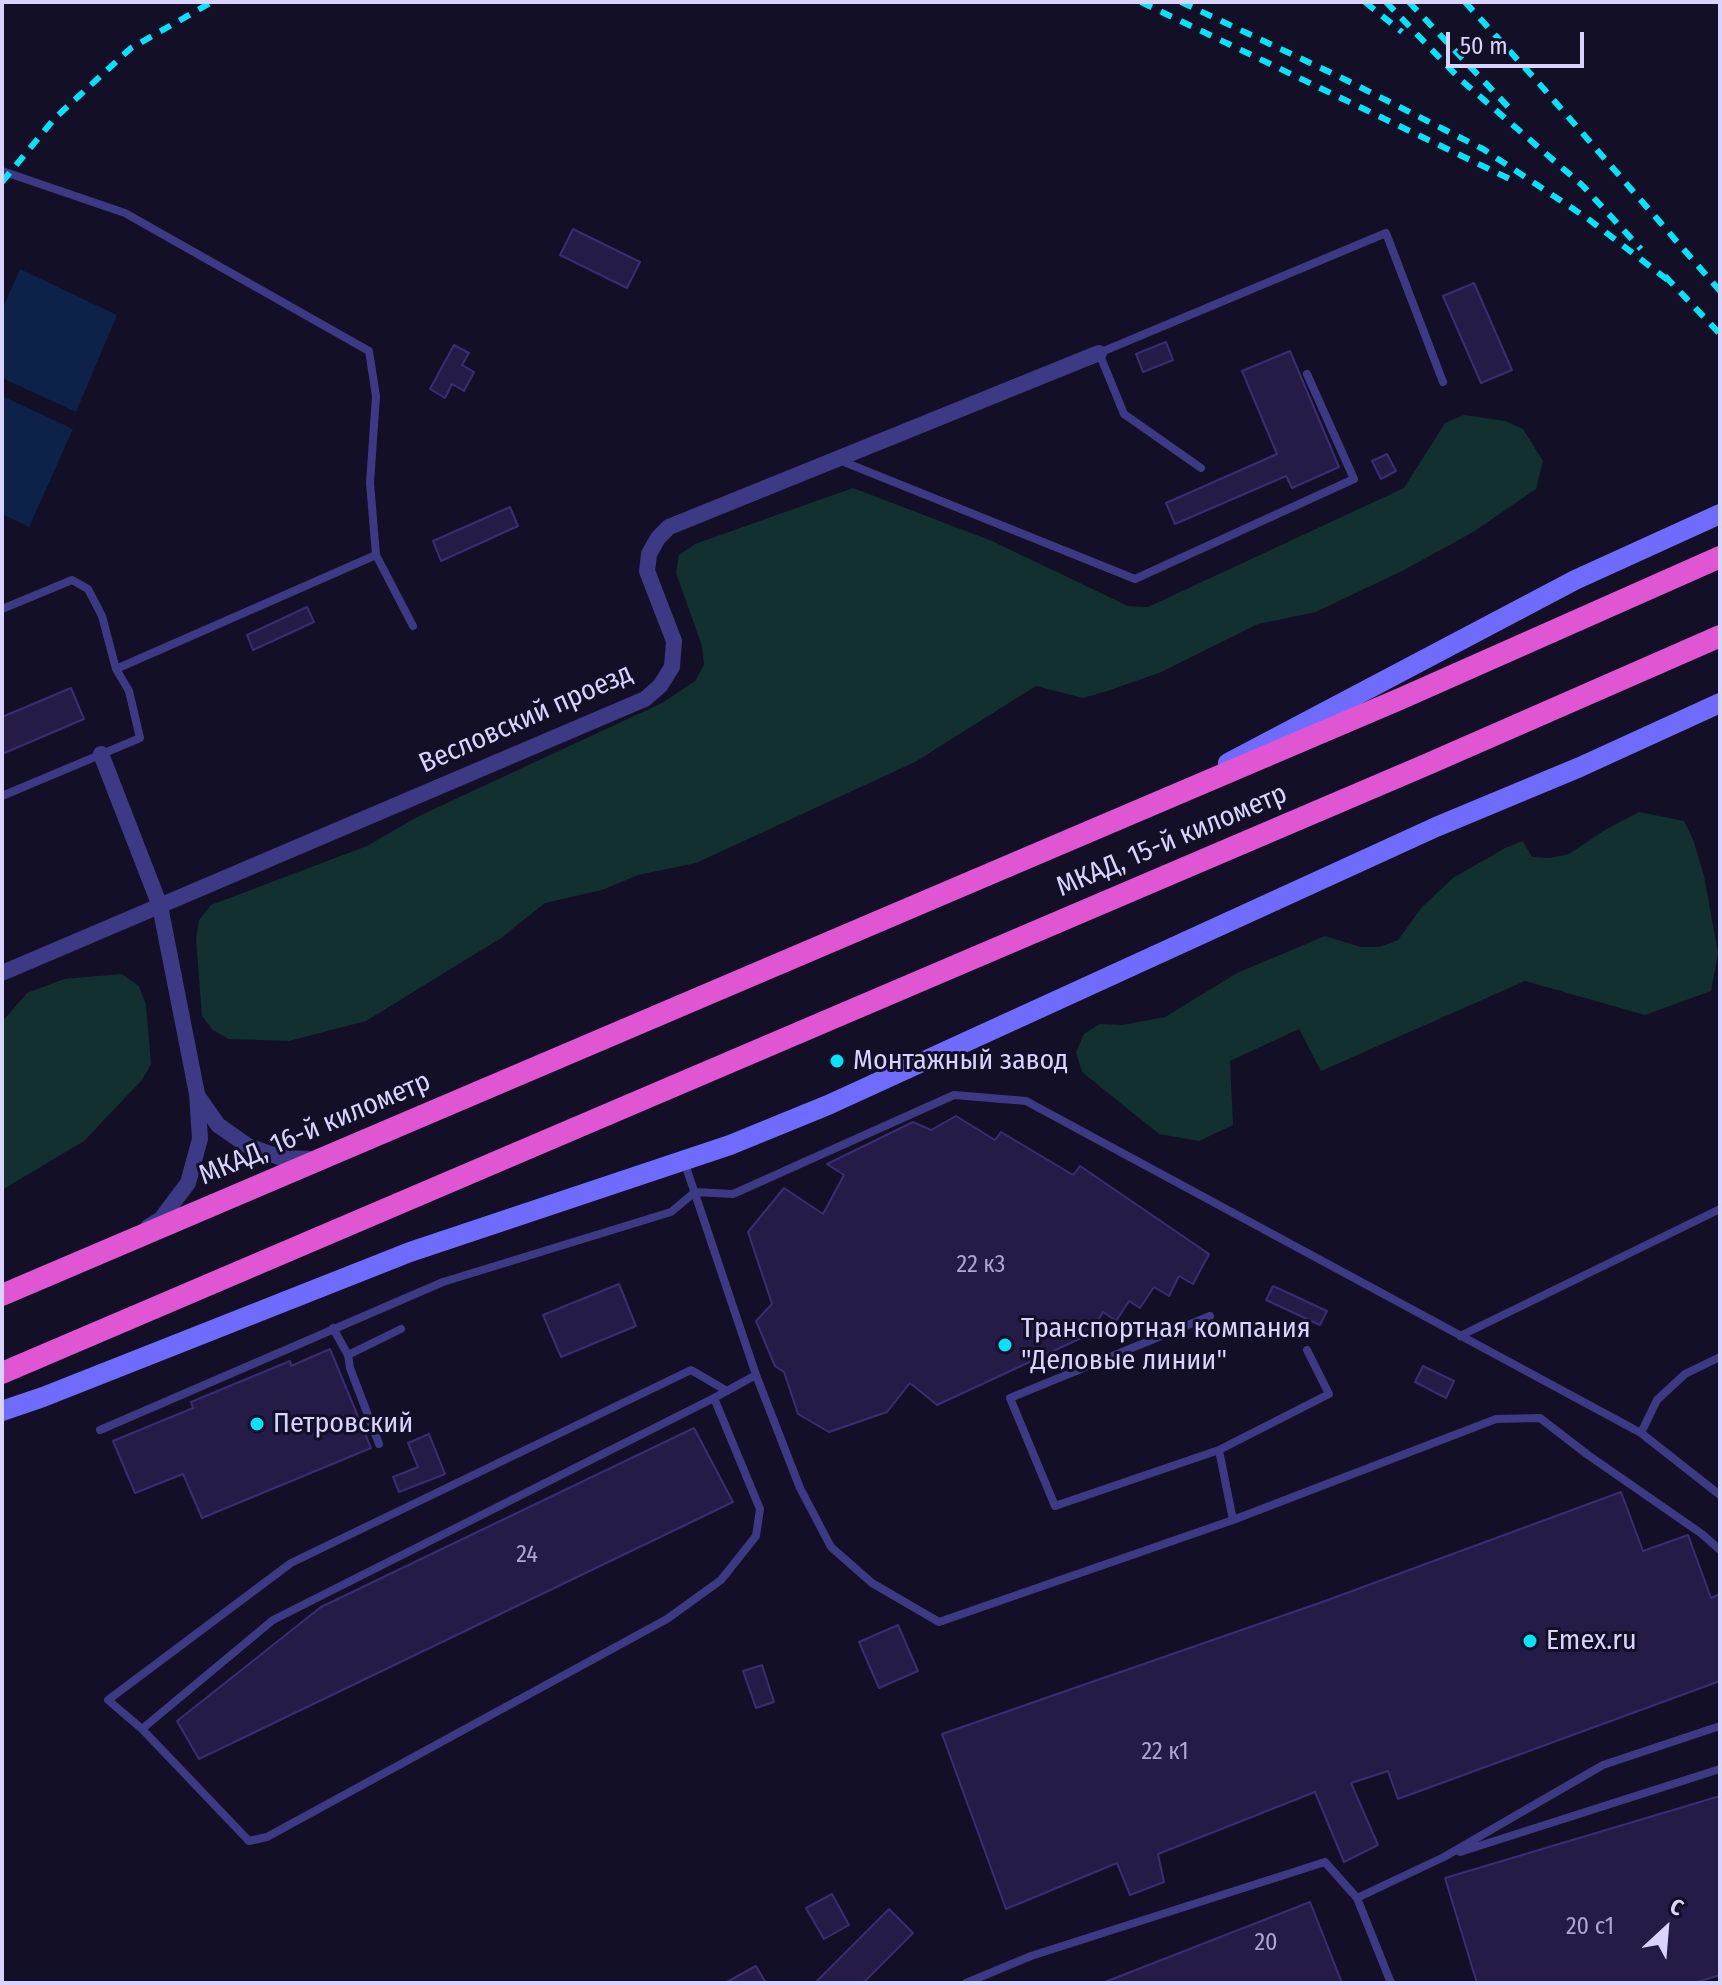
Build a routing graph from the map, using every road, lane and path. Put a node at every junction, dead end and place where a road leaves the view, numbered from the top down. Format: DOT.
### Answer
graph roads {
  1 [pos="2,171"];
  2 [pos="1099,353"];
  3 [pos="1307,374"];
  4 [pos="1443,382"];
  5 [pos="836,459"];
  6 [pos="1201,468"];
  7 [pos="1720,514"];
  8 [pos="376,555"];
  9 [pos="1720,557"];
  10 [pos="2,609"];
  11 [pos="413,626"];
  12 [pos="1720,636"];
  13 [pos="116,669"];
  14 [pos="1720,703"];
  15 [pos="101,754"];
  16 [pos="2,796"];
  17 [pos="1143,808"];
  18 [pos="160,906"];
  19 [pos="2,973"];
  20 [pos="652,1017"];
  21 [pos="197,1094"];
  22 [pos="319,1159"];
  23 [pos="684,1160"];
  24 [pos="695,1192"];
  25 [pos="1720,1209"];
  26 [pos="123,1244"];
  27 [pos="2,1295"];
  28 [pos="1210,1316"];
  29 [pos="333,1328"];
  30 [pos="401,1329"];
  31 [pos="1460,1336"];
  32 [pos="1307,1350"];
  33 [pos="348,1355"];
  34 [pos="1720,1357"];
  35 [pos="2,1373"];
  36 [pos="756,1375"];
  37 [pos="727,1391"];
  38 [pos="43,1397"];
  39 [pos="714,1398"];
  40 [pos="2,1411"];
  41 [pos="2,1419"];
  42 [pos="100,1430"];
  43 [pos="1641,1433"];
  44 [pos="379,1444"];
  45 [pos="1219,1450"];
  46 [pos="1720,1495"];
  47 [pos="1233,1520"];
  48 [pos="1720,1550"];
  49 [pos="1720,1726"];
  50 [pos="142,1729"];
  51 [pos="1720,1769"];
  52 [pos="1444,1857"];
  53 [pos="1357,1898"];
  54 [pos="966,1983"];
  55 [pos="1391,1983"];
  1 -- 8 [label="lane"];
  2 -- 4 [label="lane"];
  2 -- 5 [label="street, Весловский проезд"];
  2 -- 6 [label="lane"];
  3 -- 5 [label="lane"];
  5 -- 18 [label="street, Весловский проезд"];
  7 -- 17 [label="main road"];
  8 -- 11 [label="lane"];
  8 -- 13 [label="lane"];
  9 -- 17 [label="highway, МКАД, 15-й километр"];
  10 -- 13 [label="lane"];
  12 -- 35 [label="highway, МКАД, 15-й километр"];
  13 -- 15 [label="lane"];
  14 -- 23 [label="main road"];
  15 -- 16 [label="lane"];
  15 -- 18 [label="street"];
  17 -- 20 [label="highway, МКАД, 15-й километр"];
  18 -- 19 [label="street, Весловский проезд"];
  18 -- 21 [label="street"];
  20 -- 22 [label="highway, МКАД, 16-й километр"];
  21 -- 22 [label="street"];
  21 -- 26 [label="street"];
  22 -- 26 [label="highway, МКАД, 16-й километр"];
  23 -- 24 [label="lane"];
  23 -- 38 [label="main road"];
  24 -- 29 [label="lane"];
  24 -- 31 [label="lane"];
  24 -- 36 [label="lane"];
  25 -- 31 [label="lane"];
  26 -- 27 [label="highway, МКАД, 16-й километр"];
  28 -- 45 [label="lane"];
  29 -- 33 [label="lane"];
  29 -- 42 [label="lane"];
  30 -- 33 [label="lane"];
  31 -- 43 [label="lane"];
  32 -- 45 [label="lane"];
  33 -- 44 [label="lane"];
  34 -- 43 [label="lane"];
  36 -- 37 [label="lane"];
  36 -- 47 [label="lane"];
  37 -- 39 [label="lane"];
  37 -- 50 [label="lane"];
  38 -- 40 [label="main road"];
  38 -- 41 [label="main road"];
  39 -- 50 [label="lane"];
  39 -- 50 [label="lane"];
  43 -- 46 [label="lane"];
  45 -- 47 [label="lane"];
  47 -- 48 [label="lane"];
  49 -- 52 [label="lane"];
  51 -- 52 [label="lane"];
  52 -- 53 [label="lane"];
  53 -- 54 [label="lane"];
  53 -- 55 [label="lane"];
}
